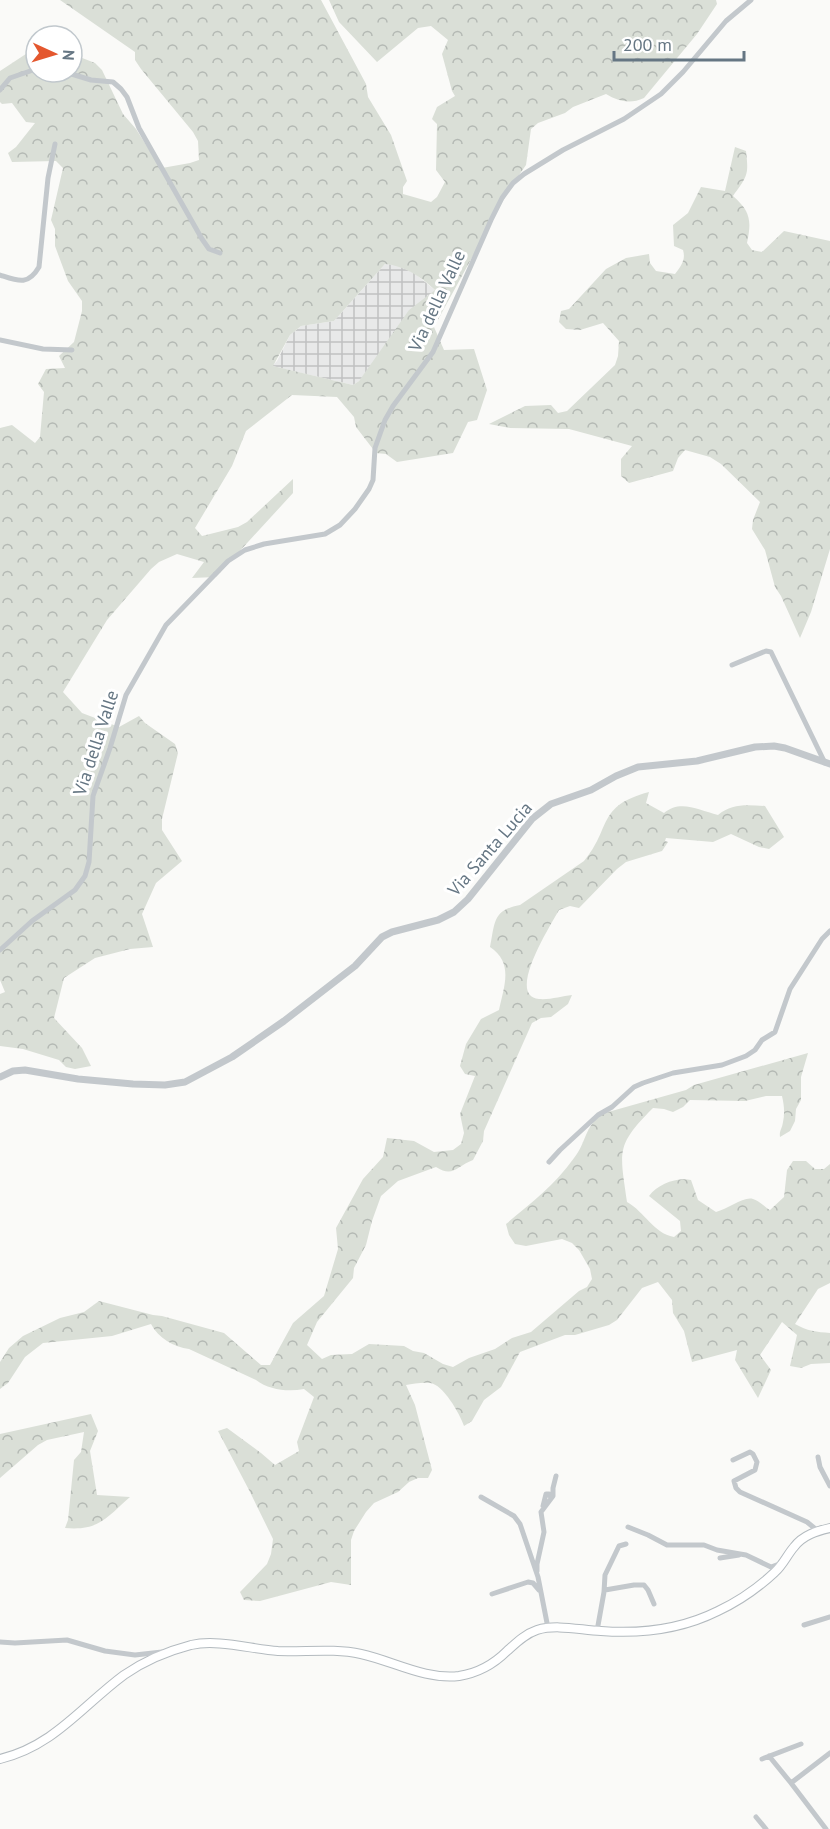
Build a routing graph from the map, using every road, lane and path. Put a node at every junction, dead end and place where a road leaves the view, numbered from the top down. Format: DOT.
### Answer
graph roads {
  1 [pos="752,0"];
  2 [pos="24,73"];
  3 [pos="84,78"];
  4 [pos="0,90"];
  5 [pos="55,144"];
  6 [pos="220,253"];
  7 [pos="0,275"];
  8 [pos="0,340"];
  9 [pos="72,350"];
  10 [pos="732,665"];
  11 [pos="827,763"];
  12 [pos="830,931"];
  13 [pos="0,950"];
  14 [pos="0,1077"];
  15 [pos="549,1162"];
  16 [pos="818,1456"];
  17 [pos="733,1460"];
  18 [pos="556,1476"];
  19 [pos="830,1486"];
  20 [pos="481,1497"];
  21 [pos="628,1527"];
  22 [pos="830,1528"];
  23 [pos="818,1531"];
  24 [pos="626,1544"];
  25 [pos="746,1555"];
  26 [pos="720,1558"];
  27 [pos="783,1562"];
  28 [pos="538,1577"];
  29 [pos="604,1590"];
  30 [pos="541,1592"];
  31 [pos="492,1594"];
  32 [pos="654,1604"];
  33 [pos="830,1617"];
  34 [pos="804,1625"];
  35 [pos="548,1628"];
  36 [pos="597,1631"];
  37 [pos="0,1642"];
  38 [pos="173,1651"];
  39 [pos="801,1744"];
  40 [pos="830,1754"];
  41 [pos="0,1759"];
  42 [pos="791,1783"];
  43 [pos="756,1817"];
  44 [pos="825,1824"];
  45 [pos="766,1829"];
  1 -- 13 [label="street, Via della Valle"];
  2 -- 4 [label="street"];
  3 -- 6 [label="street"];
  5 -- 7 [label="street"];
  8 -- 9 [label="street"];
  10 -- 11 [label="street"];
  11 -- 14 [label="street, Via Santa Lucia"];
  12 -- 15 [label="street"];
  16 -- 19 [label="street"];
  17 -- 23 [label="street"];
  18 -- 28 [label="street"];
  20 -- 28 [label="street"];
  21 -- 25 [label="street"];
  22 -- 23 [label="main road"];
  23 -- 27 [label="main road"];
  24 -- 29 [label="street"];
  25 -- 26 [label="street"];
  25 -- 27 [label="street"];
  27 -- 36 [label="main road"];
  28 -- 30 [label="street"];
  29 -- 32 [label="street"];
  29 -- 36 [label="street"];
  30 -- 31 [label="street"];
  30 -- 35 [label="street"];
  33 -- 34 [label="street"];
  35 -- 36 [label="main road"];
  35 -- 38 [label="main road"];
  37 -- 38 [label="street"];
  38 -- 41 [label="main road"];
  39 -- 42 [label="street"];
  40 -- 42 [label="street"];
  42 -- 44 [label="street"];
  43 -- 45 [label="street"];
}
